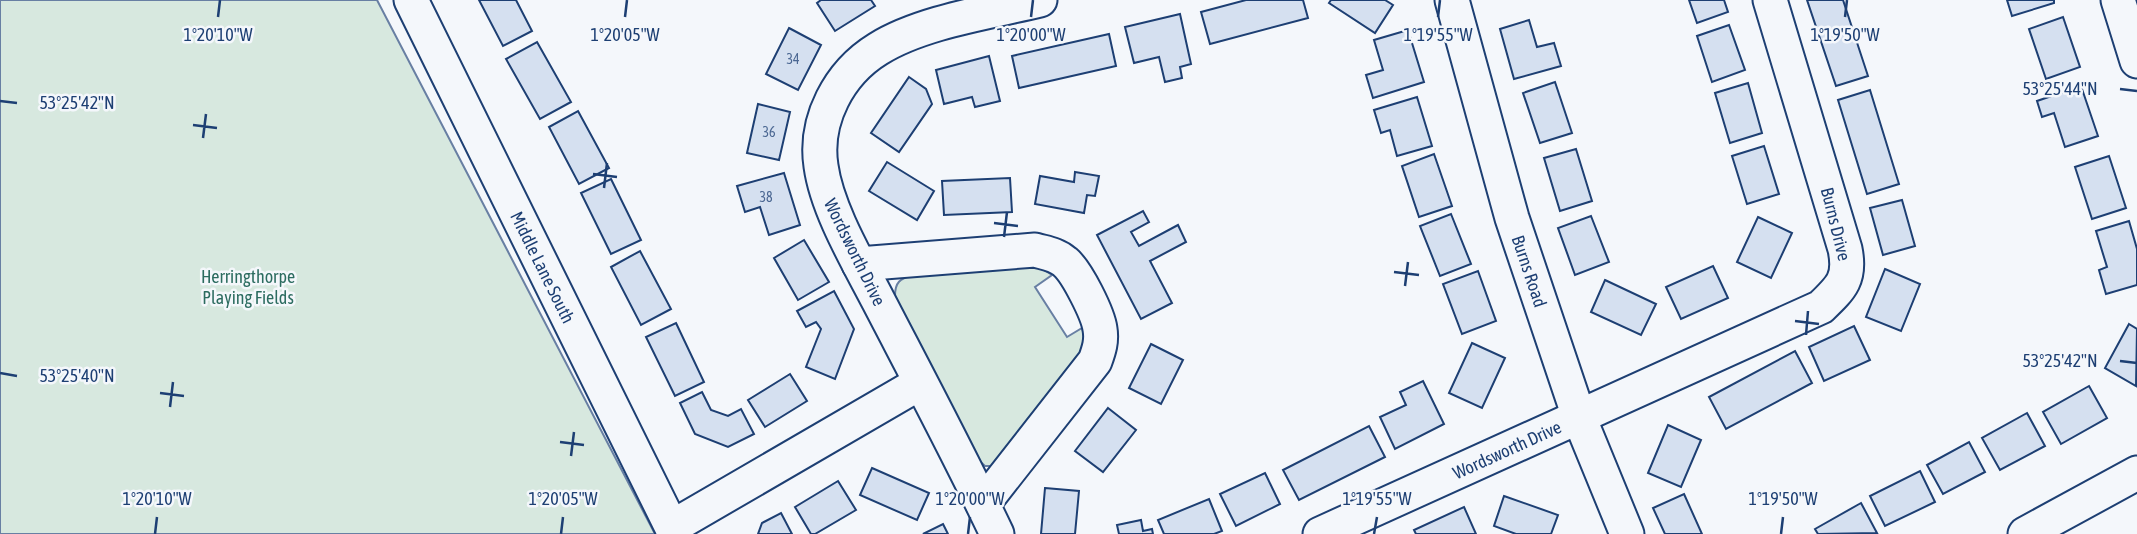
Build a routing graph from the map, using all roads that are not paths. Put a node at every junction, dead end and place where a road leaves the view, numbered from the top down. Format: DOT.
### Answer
graph roads {
  1 [pos="411,0"];
  2 [pos="1040,0"];
  3 [pos="1452,0"];
  4 [pos="1770,0"];
  5 [pos="2118,0"];
  6 [pos="2137,61"];
  7 [pos="859,264"];
  8 [pos="920,383"];
  9 [pos="1579,417"];
  10 [pos="2137,473"];
  11 [pos="983,504"];
  12 [pos="674,531"];
  13 [pos="998,534"];
  14 [pos="1320,534"];
  15 [pos="1627,534"];
  16 [pos="2025,534"];
  1 -- 12 [label="street, Middle Lane South"];
  2 -- 7 [label="street, Wordsworth Drive"];
  3 -- 9 [label="street, Burns Road"];
  4 -- 9 [label="street, Burns Drive"];
  5 -- 6 [label="street"];
  7 -- 8 [label="street, Wordsworth Drive"];
  7 -- 11 [label="street"];
  8 -- 11 [label="street, Wordsworth Drive"];
  8 -- 12 [label="street"];
  9 -- 14 [label="street, Wordsworth Drive"];
  9 -- 15 [label="street, Burns Road"];
  10 -- 16 [label="street"];
  11 -- 13 [label="street, Wordsworth Drive"];
}
